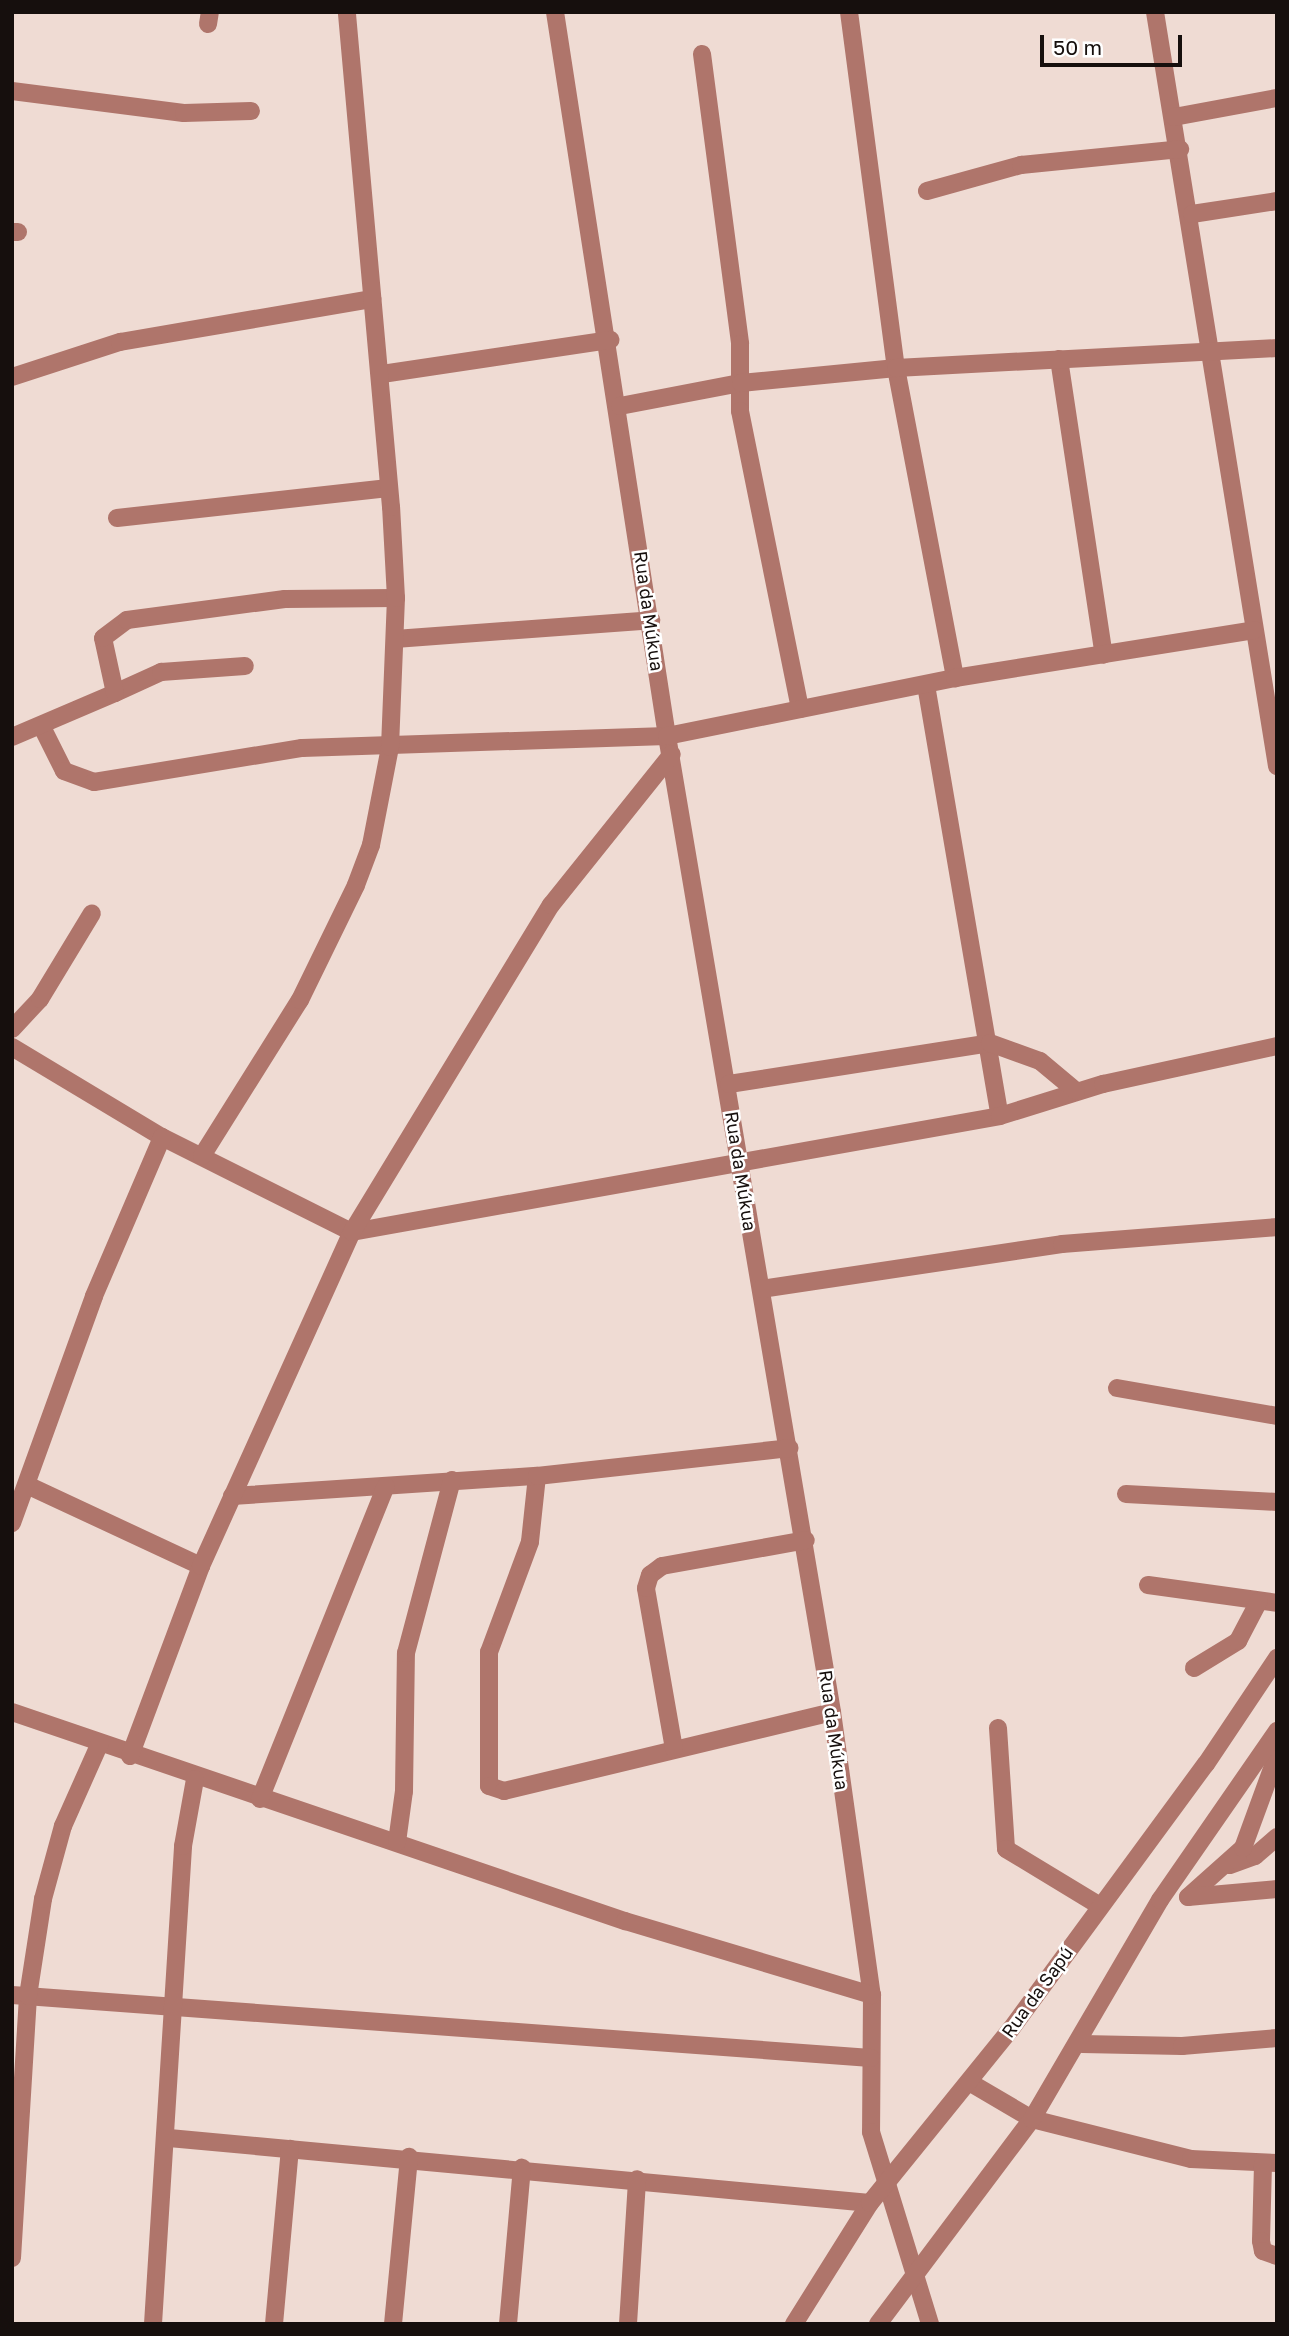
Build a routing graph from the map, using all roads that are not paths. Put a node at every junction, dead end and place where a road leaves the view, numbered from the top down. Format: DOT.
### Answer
graph roads {
  1 [pos="347,12"];
  2 [pos="555,12"];
  3 [pos="849,12"];
  4 [pos="1155,12"];
  5 [pos="702,54"];
  6 [pos="12,91"];
  7 [pos="1277,98"];
  8 [pos="251,111"];
  9 [pos="1174,117"];
  10 [pos="1180,149"];
  11 [pos="927,191"];
  12 [pos="1277,201"];
  13 [pos="1192,214"];
  14 [pos="372,299"];
  15 [pos="610,340"];
  16 [pos="1277,348"];
  17 [pos="1210,354"];
  18 [pos="1059,359"];
  19 [pos="896,368"];
  20 [pos="382,374"];
  21 [pos="12,377"];
  22 [pos="741,383"];
  23 [pos="620,406"];
  24 [pos="388,488"];
  25 [pos="117,518"];
  26 [pos="396,598"];
  27 [pos="651,620"];
  28 [pos="1254,630"];
  29 [pos="395,639"];
  30 [pos="1104,655"];
  31 [pos="244,666"];
  32 [pos="955,678"];
  33 [pos="926,685"];
  34 [pos="115,693"];
  35 [pos="800,709"];
  36 [pos="42,727"];
  37 [pos="667,736"];
  38 [pos="12,737"];
  39 [pos="390,747"];
  40 [pos="672,754"];
  41 [pos="1277,766"];
  42 [pos="92,913"];
  43 [pos="12,1029"];
  44 [pos="990,1043"];
  45 [pos="1277,1046"];
  46 [pos="12,1047"];
  47 [pos="729,1084"];
  48 [pos="1076,1091"];
  49 [pos="1000,1116"];
  50 [pos="162,1136"];
  51 [pos="202,1156"];
  52 [pos="737,1160"];
  53 [pos="1277,1227"];
  54 [pos="352,1232"];
  55 [pos="761,1289"];
  56 [pos="1117,1388"];
  57 [pos="1277,1416"];
  58 [pos="789,1448"];
  59 [pos="537,1476"];
  60 [pos="452,1480"];
  61 [pos="27,1485"];
  62 [pos="386,1486"];
  63 [pos="1126,1494"];
  64 [pos="232,1496"];
  65 [pos="1277,1502"];
  66 [pos="12,1522"];
  67 [pos="806,1540"];
  68 [pos="201,1566"];
  69 [pos="1148,1585"];
  70 [pos="1268,1602"];
  71 [pos="1277,1658"];
  72 [pos="1194,1668"];
  73 [pos="12,1712"];
  74 [pos="832,1712"];
  75 [pos="998,1728"];
  76 [pos="1277,1731"];
  77 [pos="100,1744"];
  78 [pos="674,1749"];
  79 [pos="1277,1755"];
  80 [pos="130,1756"];
  81 [pos="195,1779"];
  82 [pos="260,1799"];
  83 [pos="1277,1837"];
  84 [pos="397,1842"];
  85 [pos="1230,1865"];
  86 [pos="1277,1889"];
  87 [pos="1188,1897"];
  88 [pos="1160,1900"];
  89 [pos="1100,1906"];
  90 [pos="20,1995"];
  91 [pos="872,1995"];
  92 [pos="176,2009"];
  93 [pos="1277,2038"];
  94 [pos="1082,2044"];
  95 [pos="871,2057"];
  96 [pos="969,2082"];
  97 [pos="1032,2119"];
  98 [pos="169,2138"];
  99 [pos="290,2149"];
  100 [pos="410,2157"];
  101 [pos="1270,2163"];
  102 [pos="522,2168"];
  103 [pos="637,2179"];
  104 [pos="886,2184"];
  105 [pos="870,2203"];
  106 [pos="1277,2256"];
  107 [pos="12,2258"];
  108 [pos="918,2270"];
  109 [pos="153,2324"];
  110 [pos="274,2324"];
  111 [pos="393,2324"];
  112 [pos="508,2324"];
  113 [pos="628,2324"];
  114 [pos="794,2324"];
  115 [pos="878,2324"];
  116 [pos="930,2324"];
  1 -- 14 [label="street"];
  2 -- 15 [label="street, Rua da Múkua"];
  3 -- 19 [label="street"];
  4 -- 9 [label="street"];
  5 -- 22 [label="street"];
  6 -- 8 [label="street"];
  7 -- 9 [label="street"];
  9 -- 10 [label="street"];
  10 -- 11 [label="street"];
  10 -- 13 [label="street"];
  12 -- 13 [label="street"];
  13 -- 17 [label="street"];
  14 -- 20 [label="street"];
  14 -- 21 [label="street"];
  15 -- 20 [label="street"];
  15 -- 23 [label="street, Rua da Múkua"];
  16 -- 17 [label="street"];
  17 -- 18 [label="street"];
  17 -- 28 [label="street"];
  18 -- 19 [label="street"];
  18 -- 30 [label="street"];
  19 -- 22 [label="street"];
  19 -- 32 [label="street"];
  20 -- 24 [label="street"];
  22 -- 23 [label="street"];
  22 -- 35 [label="street"];
  23 -- 27 [label="street, Rua da Múkua"];
  24 -- 25 [label="street"];
  24 -- 26 [label="street"];
  26 -- 29 [label="street"];
  26 -- 34 [label="street"];
  27 -- 29 [label="street"];
  27 -- 37 [label="street, Rua da Múkua"];
  28 -- 30 [label="street"];
  28 -- 41 [label="street"];
  29 -- 39 [label="street"];
  30 -- 32 [label="street"];
  31 -- 34 [label="street"];
  32 -- 33 [label="street"];
  33 -- 35 [label="street"];
  33 -- 44 [label="street"];
  34 -- 36 [label="street"];
  35 -- 37 [label="street"];
  36 -- 38 [label="street"];
  36 -- 39 [label="street"];
  37 -- 39 [label="street"];
  37 -- 40 [label="street, Rua da Múkua"];
  39 -- 51 [label="street"];
  40 -- 47 [label="street, Rua da Múkua"];
  40 -- 54 [label="street"];
  42 -- 43 [label="street"];
  44 -- 47 [label="street"];
  44 -- 48 [label="street"];
  44 -- 49 [label="street"];
  45 -- 48 [label="street"];
  46 -- 50 [label="street"];
  47 -- 52 [label="street, Rua da Múkua"];
  48 -- 49 [label="street"];
  49 -- 52 [label="street"];
  50 -- 51 [label="street"];
  50 -- 61 [label="street"];
  51 -- 54 [label="street"];
  52 -- 54 [label="street"];
  52 -- 55 [label="street, Rua da Múkua"];
  53 -- 55 [label="street"];
  54 -- 64 [label="street"];
  55 -- 58 [label="street, Rua da Múkua"];
  56 -- 57 [label="street"];
  58 -- 59 [label="street"];
  58 -- 67 [label="street, Rua da Múkua"];
  59 -- 60 [label="street"];
  59 -- 78 [label="street"];
  60 -- 62 [label="street"];
  60 -- 84 [label="street"];
  61 -- 66 [label="street"];
  61 -- 68 [label="street"];
  62 -- 64 [label="street"];
  62 -- 82 [label="street"];
  63 -- 65 [label="street"];
  64 -- 68 [label="street"];
  67 -- 74 [label="street, Rua da Múkua"];
  67 -- 78 [label="street"];
  68 -- 80 [label="street"];
  69 -- 70 [label="street"];
  70 -- 72 [label="street"];
  71 -- 89 [label="street, Rua da Sapú"];
  73 -- 77 [label="street"];
  74 -- 78 [label="street"];
  74 -- 91 [label="street, Rua da Múkua"];
  75 -- 89 [label="street"];
  76 -- 88 [label="street"];
  77 -- 80 [label="street"];
  77 -- 90 [label="street"];
  79 -- 85 [label="street"];
  80 -- 81 [label="street"];
  81 -- 82 [label="street"];
  81 -- 92 [label="street"];
  82 -- 84 [label="street"];
  83 -- 85 [label="street"];
  84 -- 91 [label="street"];
  85 -- 87 [label="street"];
  86 -- 87 [label="street"];
  87 -- 88 [label="street"];
  88 -- 94 [label="street"];
  89 -- 96 [label="street, Rua da Sapú"];
  90 -- 92 [label="street"];
  90 -- 107 [label="street"];
  91 -- 95 [label="street, Rua da Múkua"];
  92 -- 95 [label="street"];
  92 -- 98 [label="street"];
  93 -- 94 [label="street"];
  94 -- 97 [label="street"];
  95 -- 104 [label="street, Rua da Múkua"];
  96 -- 97 [label="street"];
  96 -- 104 [label="street, Rua da Sapú"];
  97 -- 101 [label="street"];
  97 -- 108 [label="street"];
  98 -- 99 [label="street"];
  98 -- 109 [label="street"];
  99 -- 100 [label="street"];
  99 -- 110 [label="street"];
  100 -- 102 [label="street"];
  100 -- 111 [label="street"];
  101 -- 106 [label="street"];
  102 -- 103 [label="street"];
  102 -- 112 [label="street"];
  103 -- 105 [label="street"];
  103 -- 113 [label="street"];
  104 -- 105 [label="street, Rua da Sapú"];
  104 -- 108 [label="street, Rua da Múkua"];
  105 -- 114 [label="street, Rua da Sapú"];
  108 -- 115 [label="street"];
  108 -- 116 [label="street, Rua da Múkua"];
}
